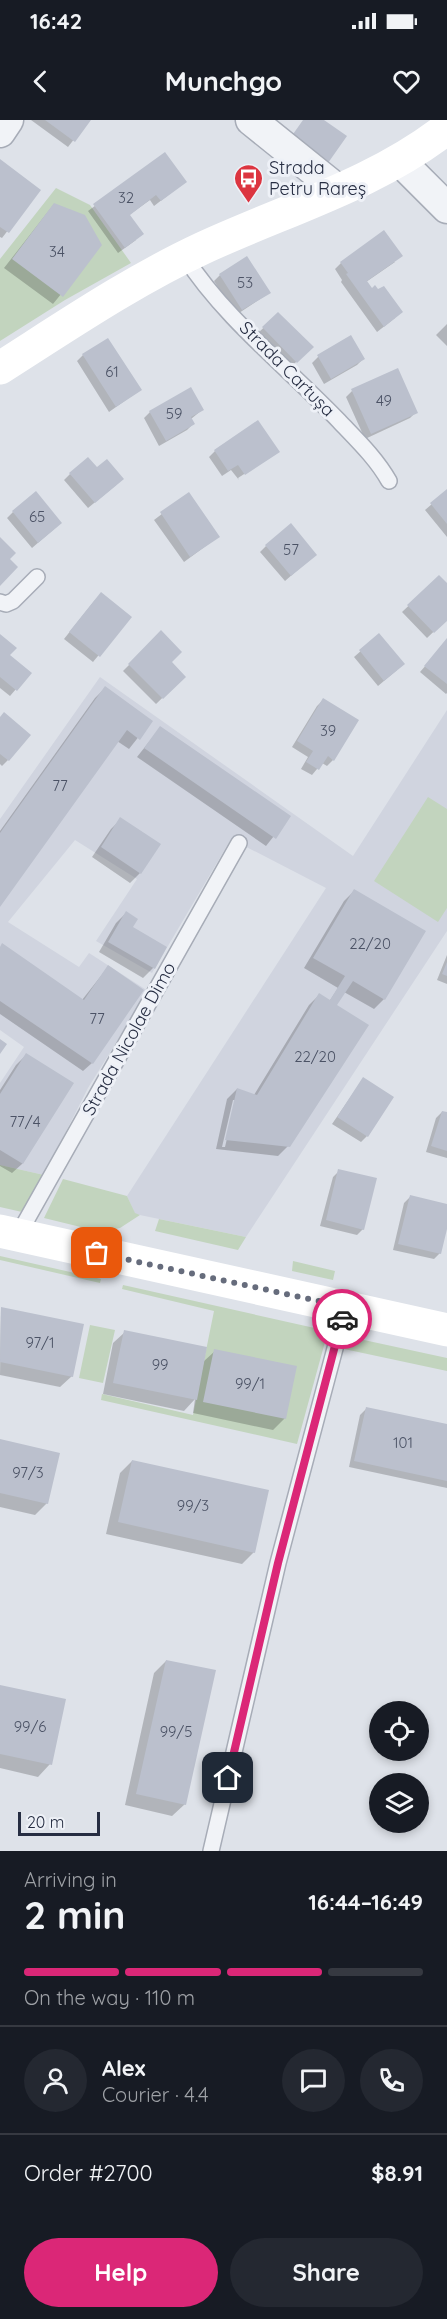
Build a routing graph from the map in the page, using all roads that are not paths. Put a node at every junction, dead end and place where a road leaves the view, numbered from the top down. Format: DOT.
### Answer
graph roads {
  1 [pos="8,120"];
  2 [pos="251,120"];
  3 [pos="447,128"];
  4 [pos="0,132"];
  5 [pos="400,160"];
  6 [pos="338,190"];
  7 [pos="447,208"];
  8 [pos="185,257"];
  9 [pos="0,368"];
  10 [pos="389,481"];
  11 [pos="37,577"];
  12 [pos="0,602"];
  13 [pos="239,843"];
  14 [pos="9,1233"];
  15 [pos="346,1307"];
  16 [pos="447,1330"];
  17 [pos="211,1851"];
  1 -- 4 [label="street"];
  2 -- 6 [label="street"];
  3 -- 5 [label="street"];
  5 -- 6 [label="street"];
  5 -- 7 [label="street"];
  6 -- 8 [label="street"];
  8 -- 9 [label="street"];
  8 -- 10 [label="lane, Strada Cartușa"];
  11 -- 12 [label="lane"];
  13 -- 14 [label="lane, Strada Nicolae Dimo"];
  14 -- 15 [label="street, Strada Nicolae Dimo"];
  15 -- 16 [label="street, Strada Nicolae Dimo"];
  15 -- 17 [label="lane"];
}
